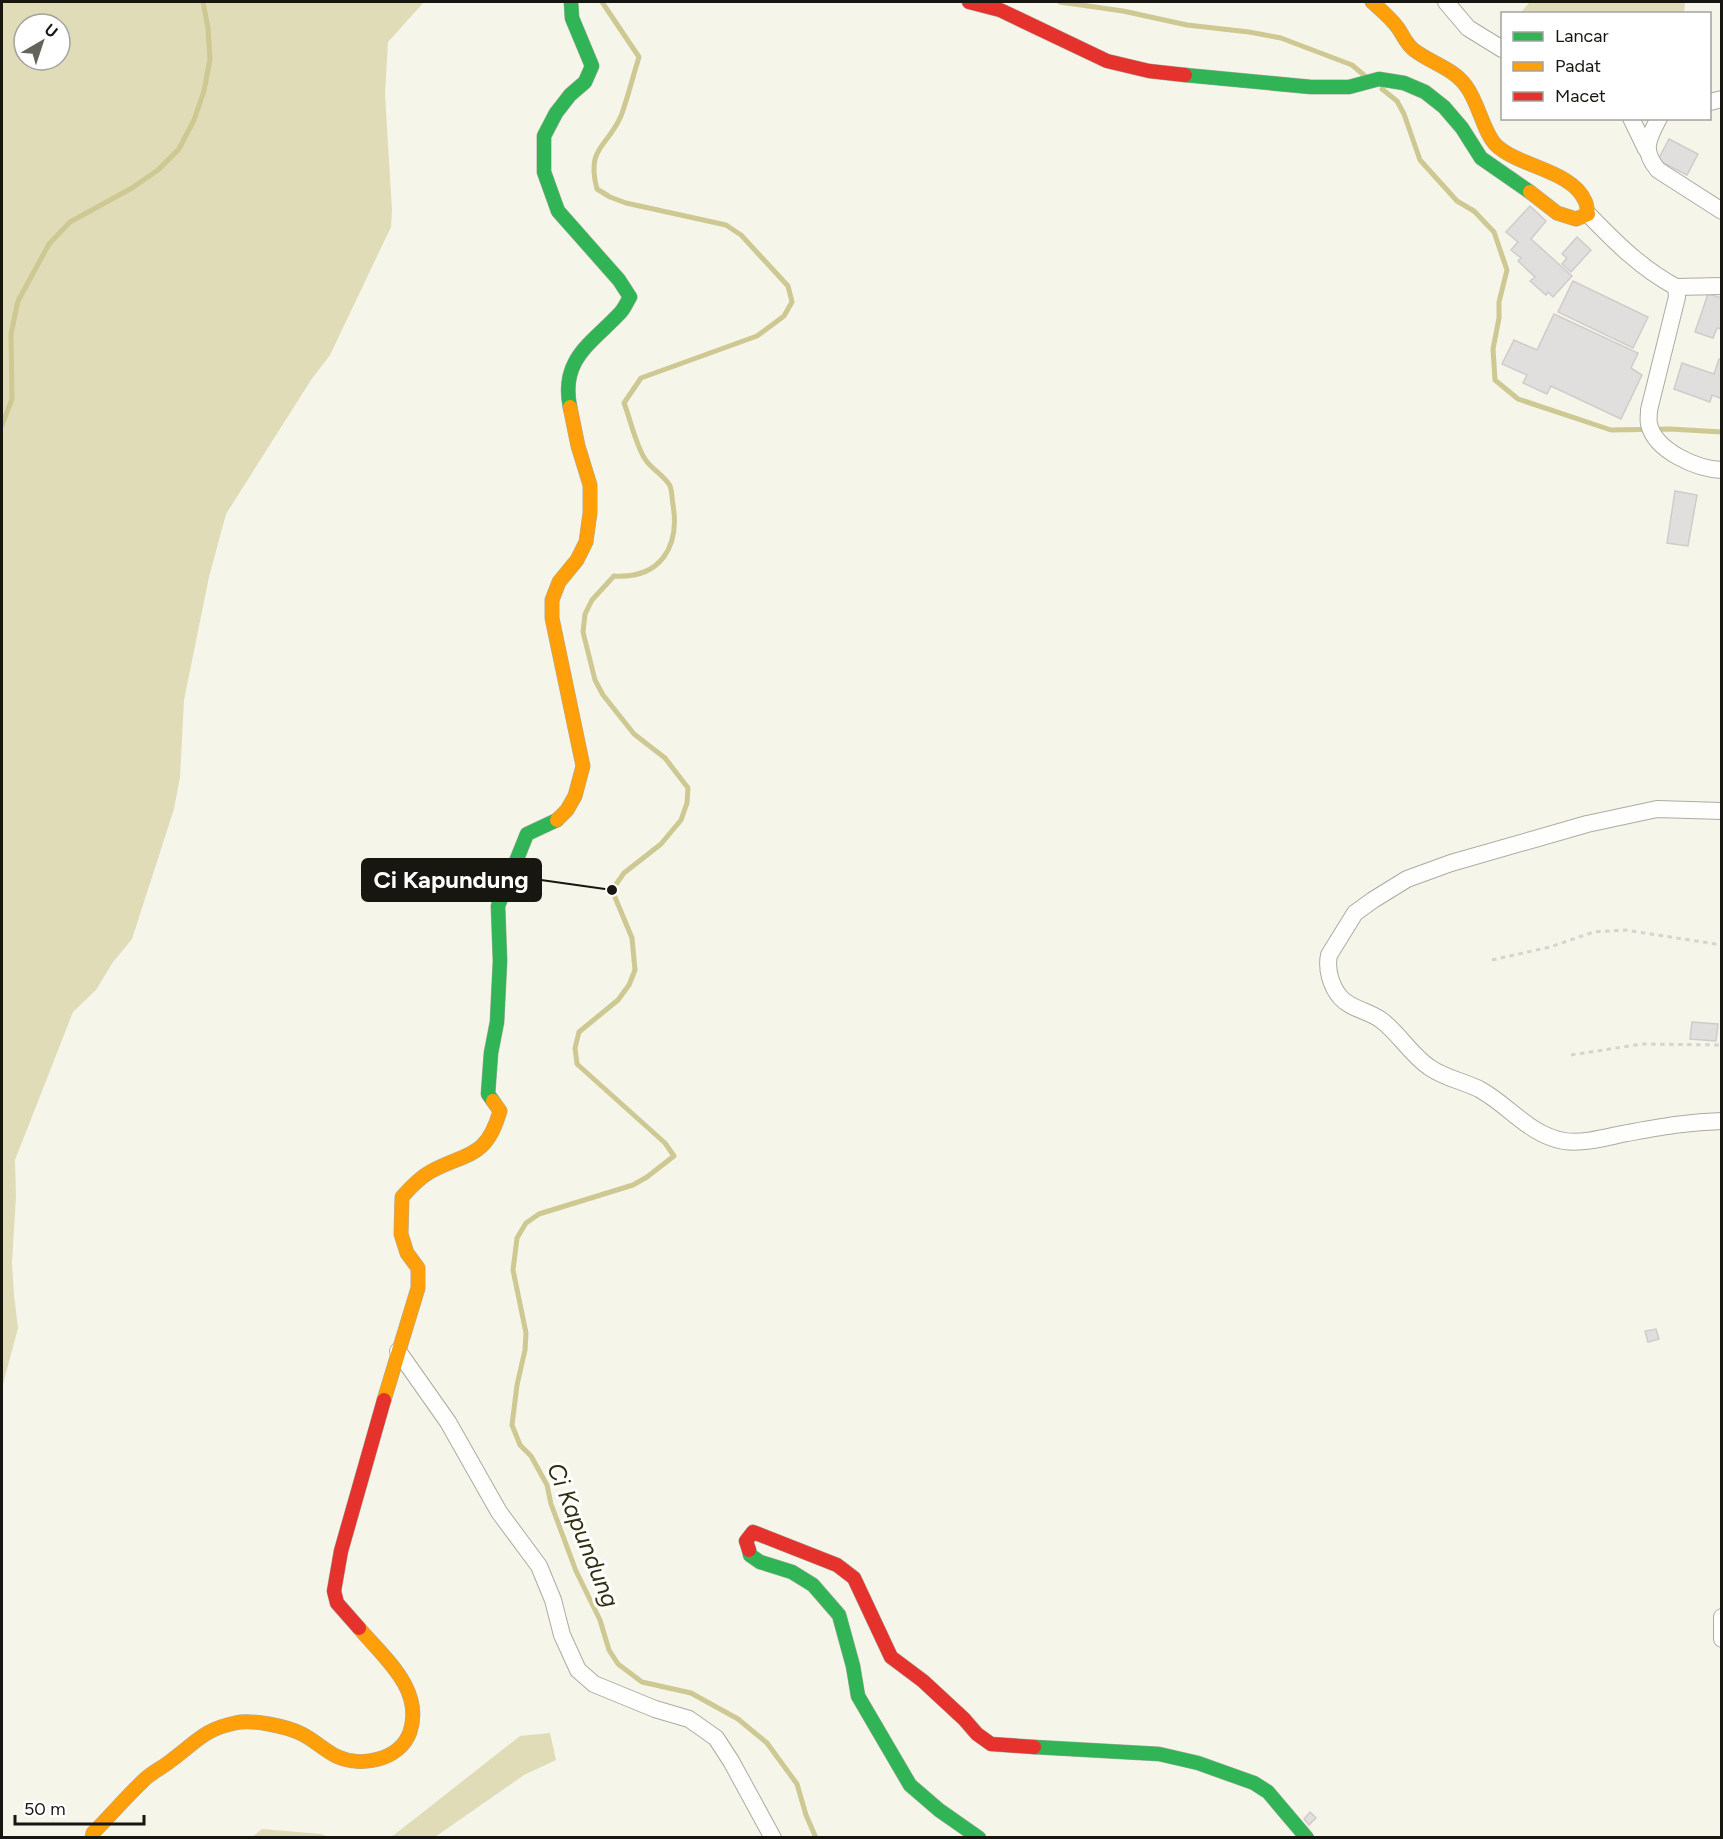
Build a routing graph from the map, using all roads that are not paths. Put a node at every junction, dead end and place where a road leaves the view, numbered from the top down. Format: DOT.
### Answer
graph roads {
  1 [pos="571,2"];
  2 [pos="969,2"];
  3 [pos="1372,2"];
  4 [pos="1446,2"];
  5 [pos="1501,48"];
  6 [pos="1632,120"];
  7 [pos="1658,120"];
  8 [pos="1646,149"];
  9 [pos="1722,212"];
  10 [pos="1588,214"];
  11 [pos="1722,286"];
  12 [pos="1676,288"];
  13 [pos="1722,470"];
  14 [pos="1722,811"];
  15 [pos="1722,1121"];
  16 [pos="398,1351"];
  17 [pos="1722,1617"];
  18 [pos="1722,1639"];
  19 [pos="92,1838"];
  20 [pos="773,1838"];
  21 [pos="979,1838"];
  22 [pos="1307,1838"];
  1 -- 16 [label="street"];
  2 -- 10 [label="street"];
  3 -- 10 [label="street"];
  4 -- 5 [label="street"];
  6 -- 8 [label="street"];
  7 -- 8 [label="street"];
  8 -- 9 [label="street"];
  10 -- 12 [label="street"];
  11 -- 12 [label="street"];
  12 -- 13 [label="street"];
  14 -- 15 [label="street"];
  16 -- 19 [label="street"];
  16 -- 20 [label="street"];
  17 -- 18 [label="street"];
  21 -- 22 [label="street"];
}
